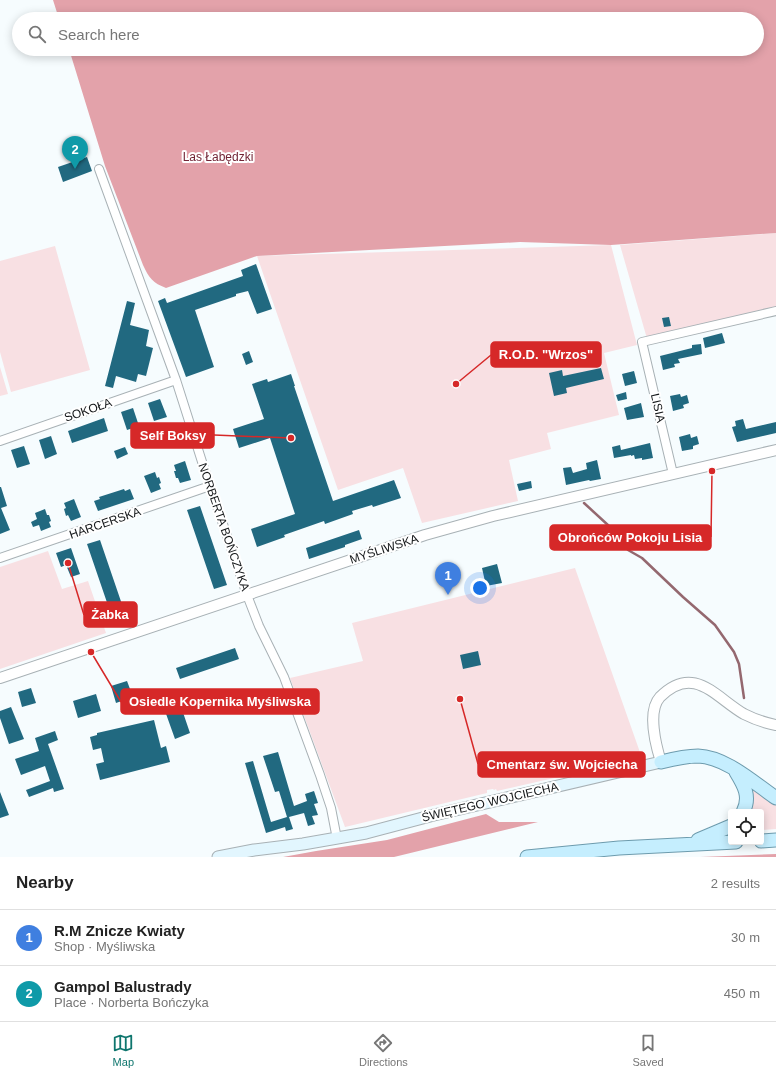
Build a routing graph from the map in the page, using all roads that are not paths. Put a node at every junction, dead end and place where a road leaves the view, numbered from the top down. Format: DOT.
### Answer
graph roads {
  1 [pos="99,169"];
  2 [pos="776,311"];
  3 [pos="176,380"];
  4 [pos="0,440"];
  5 [pos="776,450"];
  6 [pos="673,474"];
  7 [pos="210,486"];
  8 [pos="0,558"];
  9 [pos="247,595"];
  10 [pos="0,678"];
  11 [pos="776,726"];
  12 [pos="661,762"];
  13 [pos="736,771"];
  14 [pos="776,798"];
  15 [pos="745,809"];
  16 [pos="728,827"];
  17 [pos="337,838"];
  18 [pos="776,840"];
  19 [pos="764,841"];
  20 [pos="728,842"];
  21 [pos="688,844"];
  22 [pos="218,857"];
  23 [pos="526,857"];
  1 -- 3 [label="street, NORBERTA BOŃCZYKA"];
  2 -- 6 [label="street, LISIA"];
  3 -- 4 [label="street, SOKOŁA"];
  3 -- 7 [label="street, NORBERTA BOŃCZYKA"];
  5 -- 6 [label="street, MYŚLIWSKA"];
  6 -- 9 [label="street, MYŚLIWSKA"];
  7 -- 8 [label="street, HARCERSKA"];
  7 -- 9 [label="street, NORBERTA BOŃCZYKA"];
  9 -- 10 [label="street, MYŚLIWSKA"];
  9 -- 17 [label="street, NORBERTA BOŃCZYKA"];
  11 -- 12 [label="street"];
  12 -- 13 [label="main road"];
  12 -- 17 [label="main road, ŚWIĘTEGO WOJCIECHA"];
  13 -- 14 [label="main road"];
  13 -- 15 [label="main road"];
  16 -- 21 [label="main road"];
  17 -- 22 [label="main road, ŚWIĘTEGO WOJCIECHA"];
  18 -- 19 [label="main road"];
  20 -- 21 [label="main road"];
  21 -- 23 [label="main road"];
}
